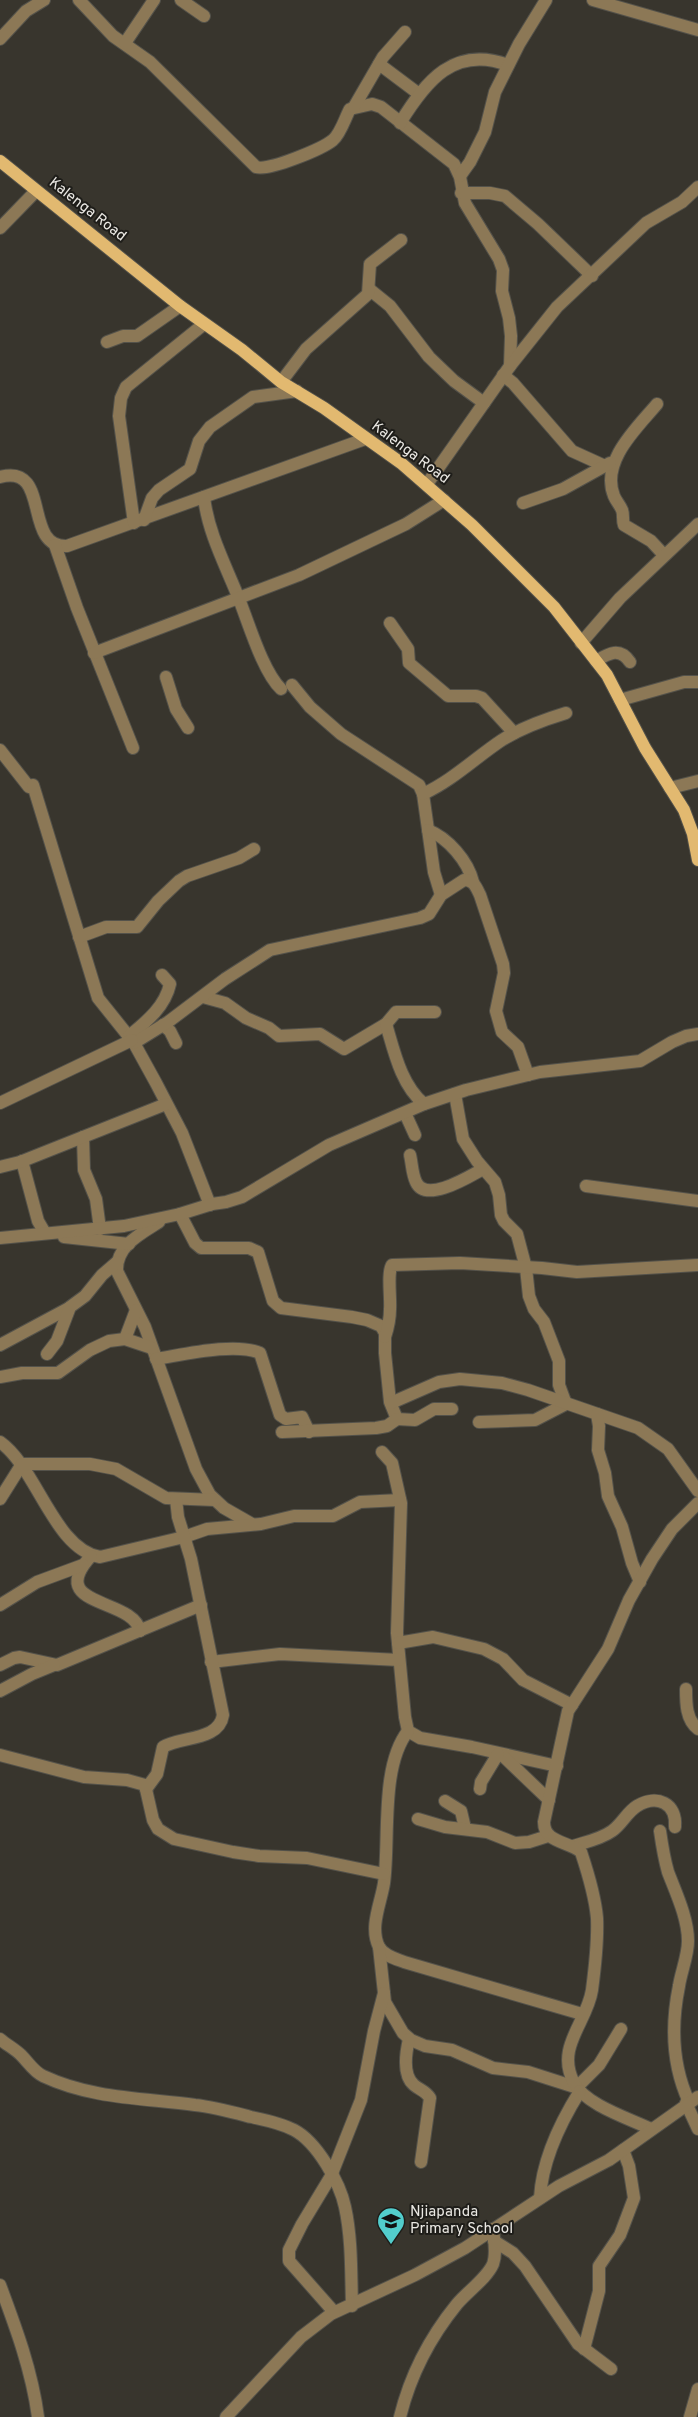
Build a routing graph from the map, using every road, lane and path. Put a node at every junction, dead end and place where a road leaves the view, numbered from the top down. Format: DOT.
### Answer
graph roads {
  1 [pos="44,0"];
  2 [pos="79,0"];
  3 [pos="154,0"];
  4 [pos="181,0"];
  5 [pos="546,0"];
  6 [pos="593,0"];
  7 [pos="204,16"];
  8 [pos="698,30"];
  9 [pos="405,32"];
  10 [pos="0,39"];
  11 [pos="125,43"];
  12 [pos="379,64"];
  13 [pos="508,65"];
  14 [pos="419,94"];
  15 [pos="354,107"];
  16 [pos="400,123"];
  17 [pos="0,161"];
  18 [pos="460,176"];
  19 [pos="698,187"];
  20 [pos="36,191"];
  21 [pos="462,193"];
  22 [pos="0,228"];
  23 [pos="401,240"];
  24 [pos="592,276"];
  25 [pos="369,289"];
  26 [pos="180,306"];
  27 [pos="204,324"];
  28 [pos="107,342"];
  29 [pos="506,370"];
  30 [pos="281,382"];
  31 [pos="297,391"];
  32 [pos="484,403"];
  33 [pos="657,404"];
  34 [pos="365,440"];
  35 [pos="617,459"];
  36 [pos="605,466"];
  37 [pos="0,477"];
  38 [pos="427,484"];
  39 [pos="204,497"];
  40 [pos="444,500"];
  41 [pos="523,503"];
  42 [pos="139,522"];
  43 [pos="698,524"];
  44 [pos="55,545"];
  45 [pos="664,555"];
  46 [pos="239,598"];
  47 [pos="390,623"];
  48 [pos="581,643"];
  49 [pos="94,653"];
  50 [pos="596,661"];
  51 [pos="630,662"];
  52 [pos="166,677"];
  53 [pos="698,682"];
  54 [pos="620,700"];
  55 [pos="566,712"];
  56 [pos="188,728"];
  57 [pos="514,734"];
  58 [pos="133,748"];
  59 [pos="0,750"];
  60 [pos="698,781"];
  61 [pos="670,788"];
  62 [pos="423,794"];
  63 [pos="428,830"];
  64 [pos="254,849"];
  65 [pos="698,860"];
  66 [pos="473,882"];
  67 [pos="441,895"];
  68 [pos="79,937"];
  69 [pos="162,975"];
  70 [pos="203,997"];
  71 [pos="435,1012"];
  72 [pos="386,1024"];
  73 [pos="163,1025"];
  74 [pos="698,1034"];
  75 [pos="132,1040"];
  76 [pos="176,1043"];
  77 [pos="528,1075"];
  78 [pos="455,1094"];
  79 [pos="0,1103"];
  80 [pos="166,1104"];
  81 [pos="424,1104"];
  82 [pos="405,1113"];
  83 [pos="415,1135"];
  84 [pos="83,1137"];
  85 [pos="410,1154"];
  86 [pos="22,1161"];
  87 [pos="0,1167"];
  88 [pos="483,1168"];
  89 [pos="586,1186"];
  90 [pos="698,1201"];
  91 [pos="210,1205"];
  92 [pos="180,1214"];
  93 [pos="165,1218"];
  94 [pos="100,1229"];
  95 [pos="47,1233"];
  96 [pos="0,1238"];
  97 [pos="128,1244"];
  98 [pos="117,1262"];
  99 [pos="698,1264"];
  100 [pos="526,1268"];
  101 [pos="69,1308"];
  102 [pos="136,1310"];
  103 [pos="385,1337"];
  104 [pos="125,1339"];
  105 [pos="0,1345"];
  106 [pos="46,1354"];
  107 [pos="154,1354"];
  108 [pos="0,1377"];
  109 [pos="391,1403"];
  110 [pos="566,1404"];
  111 [pos="452,1409"];
  112 [pos="597,1414"];
  113 [pos="397,1418"];
  114 [pos="479,1422"];
  115 [pos="282,1432"];
  116 [pos="309,1432"];
  117 [pos="0,1442"];
  118 [pos="382,1452"];
  119 [pos="22,1464"];
  120 [pos="698,1490"];
  121 [pos="0,1499"];
  122 [pos="176,1499"];
  123 [pos="215,1500"];
  124 [pos="400,1500"];
  125 [pos="698,1503"];
  126 [pos="252,1524"];
  127 [pos="184,1537"];
  128 [pos="87,1560"];
  129 [pos="640,1582"];
  130 [pos="0,1605"];
  131 [pos="201,1605"];
  132 [pos="140,1631"];
  133 [pos="398,1642"];
  134 [pos="399,1660"];
  135 [pos="211,1662"];
  136 [pos="57,1664"];
  137 [pos="0,1665"];
  138 [pos="686,1689"];
  139 [pos="0,1691"];
  140 [pos="572,1705"];
  141 [pos="698,1729"];
  142 [pos="408,1731"];
  143 [pos="500,1754"];
  144 [pos="0,1755"];
  145 [pos="557,1766"];
  146 [pos="146,1789"];
  147 [pos="480,1789"];
  148 [pos="548,1800"];
  149 [pos="445,1801"];
  150 [pos="418,1819"];
  151 [pos="675,1827"];
  152 [pos="466,1828"];
  153 [pos="660,1831"];
  154 [pos="548,1836"];
  155 [pos="573,1846"];
  156 [pos="384,1874"];
  157 [pos="379,1947"];
  158 [pos="384,1993"];
  159 [pos="582,2014"];
  160 [pos="621,2029"];
  161 [pos="409,2038"];
  162 [pos="0,2040"];
  163 [pos="578,2089"];
  164 [pos="691,2100"];
  165 [pos="651,2129"];
  166 [pos="698,2129"];
  167 [pos="623,2150"];
  168 [pos="421,2162"];
  169 [pos="331,2176"];
  170 [pos="540,2198"];
  171 [pos="493,2235"];
  172 [pos="0,2285"];
  173 [pos="352,2306"];
  174 [pos="334,2312"];
  175 [pos="584,2349"];
  176 [pos="611,2369"];
  177 [pos="698,2389"];
  178 [pos="38,2417"];
  179 [pos="226,2417"];
  180 [pos="400,2417"];
  181 [pos="690,2417"];
  1 -- 10 [label="street"];
  2 -- 11 [label="street"];
  3 -- 11 [label="street"];
  4 -- 7 [label="street"];
  5 -- 13 [label="street"];
  6 -- 8 [label="street"];
  9 -- 12 [label="street"];
  11 -- 15 [label="street"];
  12 -- 14 [label="street"];
  12 -- 15 [label="street"];
  13 -- 14 [label="street"];
  13 -- 18 [label="street"];
  14 -- 16 [label="street"];
  15 -- 16 [label="street"];
  16 -- 18 [label="street"];
  17 -- 20 [label="main road, Kalenga Road"];
  18 -- 21 [label="street"];
  19 -- 24 [label="street"];
  20 -- 22 [label="street"];
  20 -- 26 [label="main road, Kalenga Road"];
  21 -- 24 [label="street"];
  21 -- 29 [label="street"];
  23 -- 25 [label="street"];
  24 -- 29 [label="street"];
  25 -- 30 [label="street"];
  25 -- 32 [label="street"];
  26 -- 27 [label="main road, Kalenga Road"];
  26 -- 28 [label="street"];
  27 -- 30 [label="main road, Kalenga Road"];
  27 -- 42 [label="street"];
  29 -- 32 [label="street"];
  29 -- 36 [label="street"];
  30 -- 31 [label="main road, Kalenga Road"];
  31 -- 34 [label="main road, Kalenga Road"];
  31 -- 42 [label="street"];
  32 -- 38 [label="street"];
  33 -- 35 [label="street"];
  34 -- 38 [label="main road, Kalenga Road"];
  34 -- 39 [label="street"];
  35 -- 36 [label="street"];
  35 -- 45 [label="street"];
  36 -- 41 [label="street"];
  37 -- 44 [label="street"];
  38 -- 40 [label="main road, Kalenga Road"];
  39 -- 42 [label="street"];
  39 -- 46 [label="street"];
  40 -- 46 [label="street"];
  40 -- 48 [label="main road, Kalenga Road"];
  42 -- 44 [label="street"];
  43 -- 45 [label="street"];
  44 -- 49 [label="street"];
  45 -- 48 [label="street"];
  46 -- 49 [label="street"];
  46 -- 62 [label="street"];
  47 -- 57 [label="street"];
  48 -- 50 [label="main road, Kalenga Road"];
  49 -- 58 [label="street"];
  50 -- 51 [label="street"];
  50 -- 54 [label="main road, Kalenga Road"];
  52 -- 56 [label="street"];
  53 -- 54 [label="street"];
  54 -- 61 [label="main road, Kalenga Road"];
  55 -- 57 [label="street"];
  57 -- 62 [label="street"];
  59 -- 68 [label="street"];
  60 -- 61 [label="street"];
  61 -- 65 [label="main road, Kalenga Road"];
  62 -- 63 [label="street"];
  63 -- 66 [label="street"];
  63 -- 67 [label="street"];
  64 -- 68 [label="street"];
  66 -- 67 [label="street"];
  66 -- 77 [label="street"];
  67 -- 70 [label="street"];
  68 -- 75 [label="street"];
  69 -- 75 [label="street"];
  70 -- 72 [label="street"];
  70 -- 73 [label="street"];
  71 -- 72 [label="street"];
  72 -- 81 [label="street"];
  73 -- 75 [label="street"];
  73 -- 76 [label="street"];
  74 -- 77 [label="street"];
  75 -- 79 [label="street"];
  75 -- 80 [label="street"];
  77 -- 78 [label="street"];
  78 -- 81 [label="street"];
  78 -- 88 [label="street"];
  80 -- 84 [label="street"];
  80 -- 91 [label="street"];
  81 -- 82 [label="street"];
  82 -- 83 [label="street"];
  82 -- 91 [label="street"];
  84 -- 86 [label="street"];
  84 -- 94 [label="street"];
  85 -- 88 [label="street"];
  86 -- 87 [label="street"];
  86 -- 95 [label="street"];
  88 -- 100 [label="street"];
  89 -- 90 [label="street"];
  91 -- 92 [label="street"];
  92 -- 93 [label="street"];
  92 -- 103 [label="street"];
  93 -- 94 [label="street"];
  93 -- 97 [label="street"];
  94 -- 95 [label="street"];
  95 -- 96 [label="street"];
  95 -- 97 [label="street"];
  97 -- 98 [label="street"];
  98 -- 101 [label="street"];
  98 -- 102 [label="street"];
  99 -- 100 [label="street"];
  100 -- 103 [label="street"];
  100 -- 110 [label="street"];
  101 -- 105 [label="street"];
  101 -- 106 [label="street"];
  102 -- 104 [label="street"];
  102 -- 107 [label="street"];
  103 -- 109 [label="street"];
  104 -- 107 [label="street"];
  104 -- 108 [label="street"];
  107 -- 116 [label="street"];
  107 -- 123 [label="street"];
  109 -- 110 [label="street"];
  109 -- 113 [label="street"];
  110 -- 112 [label="street"];
  110 -- 114 [label="street"];
  111 -- 113 [label="street"];
  112 -- 120 [label="street"];
  112 -- 129 [label="street"];
  113 -- 116 [label="street"];
  115 -- 116 [label="street"];
  117 -- 119 [label="street"];
  118 -- 124 [label="street"];
  119 -- 121 [label="street"];
  119 -- 122 [label="street"];
  119 -- 128 [label="street"];
  122 -- 123 [label="street"];
  122 -- 127 [label="street"];
  123 -- 126 [label="street"];
  124 -- 126 [label="street"];
  124 -- 133 [label="street"];
  125 -- 129 [label="street"];
  126 -- 127 [label="street"];
  127 -- 128 [label="street"];
  127 -- 131 [label="street"];
  128 -- 130 [label="street"];
  128 -- 132 [label="street"];
  129 -- 140 [label="street"];
  131 -- 132 [label="street"];
  131 -- 135 [label="street"];
  132 -- 136 [label="street"];
  133 -- 134 [label="street"];
  133 -- 140 [label="street"];
  134 -- 135 [label="street"];
  134 -- 142 [label="street"];
  135 -- 146 [label="street"];
  136 -- 137 [label="street"];
  136 -- 139 [label="street"];
  138 -- 141 [label="street"];
  140 -- 145 [label="street"];
  142 -- 143 [label="street"];
  142 -- 156 [label="street"];
  143 -- 145 [label="street"];
  143 -- 147 [label="street"];
  143 -- 148 [label="street"];
  144 -- 146 [label="street"];
  145 -- 148 [label="street"];
  146 -- 156 [label="street"];
  148 -- 154 [label="street"];
  149 -- 152 [label="street"];
  150 -- 152 [label="street"];
  151 -- 155 [label="street"];
  152 -- 154 [label="street"];
  153 -- 164 [label="street"];
  154 -- 155 [label="street"];
  155 -- 159 [label="street"];
  156 -- 157 [label="street"];
  157 -- 158 [label="street"];
  157 -- 159 [label="street"];
  158 -- 161 [label="street"];
  158 -- 169 [label="street"];
  159 -- 163 [label="street"];
  160 -- 163 [label="street"];
  161 -- 163 [label="street"];
  161 -- 168 [label="street"];
  162 -- 169 [label="street"];
  163 -- 165 [label="street"];
  163 -- 170 [label="street"];
  164 -- 165 [label="street"];
  164 -- 166 [label="street"];
  165 -- 167 [label="street"];
  167 -- 170 [label="street"];
  167 -- 175 [label="street"];
  169 -- 173 [label="street"];
  169 -- 174 [label="street"];
  170 -- 171 [label="street"];
  171 -- 173 [label="street"];
  171 -- 175 [label="street"];
  171 -- 180 [label="street"];
  172 -- 178 [label="street"];
  173 -- 174 [label="street"];
  174 -- 179 [label="street"];
  175 -- 176 [label="street"];
  177 -- 181 [label="street"];
}
